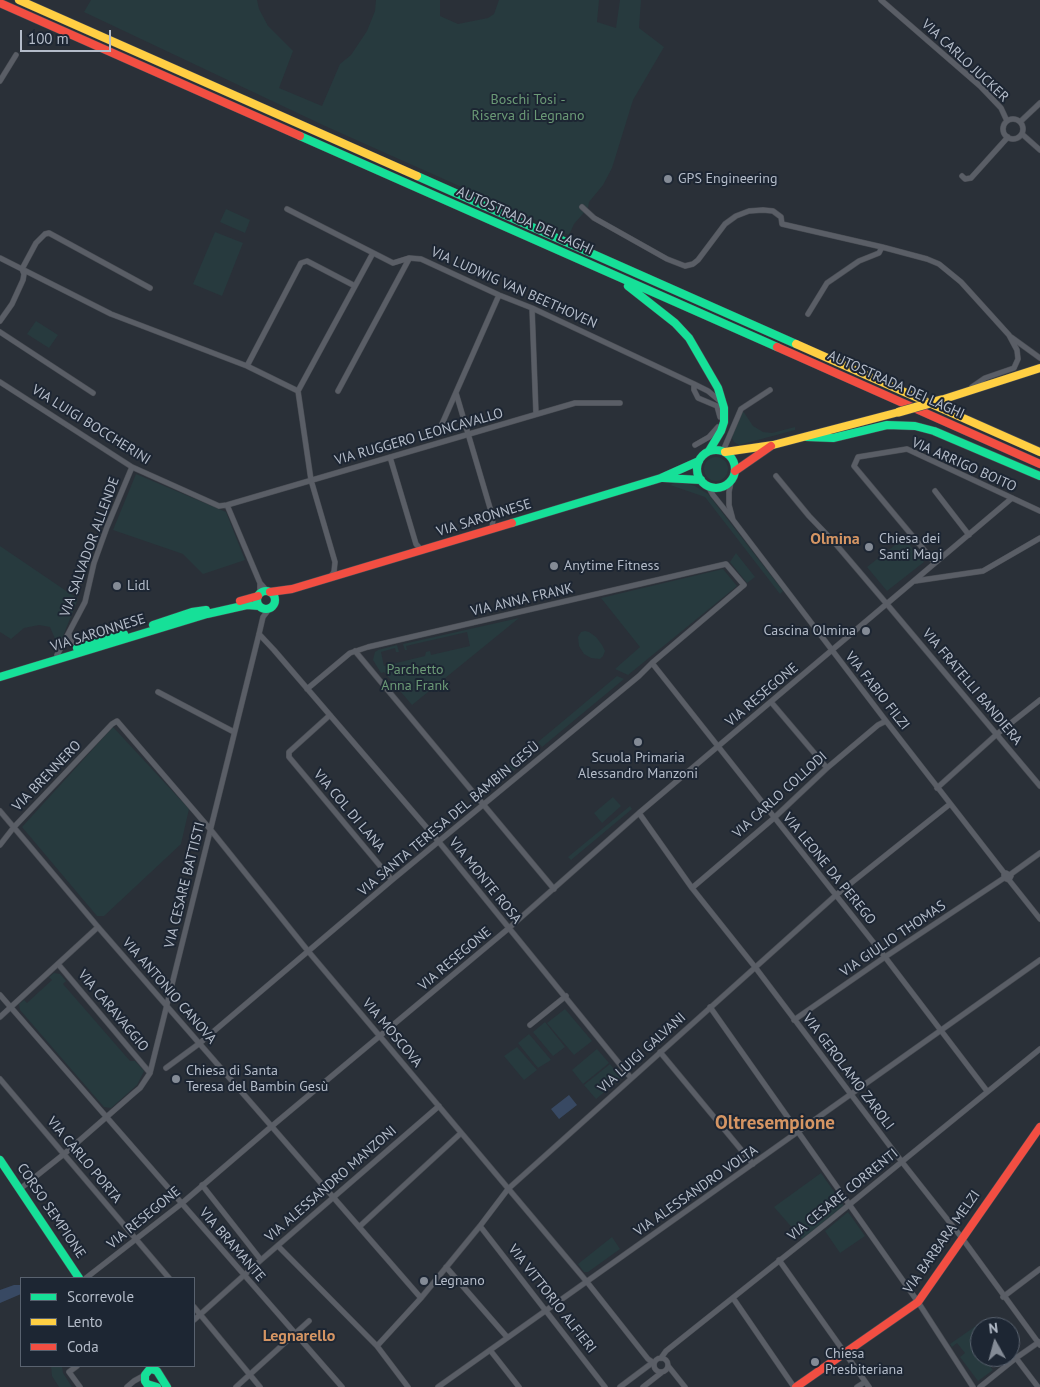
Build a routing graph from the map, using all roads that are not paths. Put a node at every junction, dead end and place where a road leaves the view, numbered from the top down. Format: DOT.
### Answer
graph roads {
  1 [pos="19,0"];
  2 [pos="881,0"];
  3 [pos="0,3"];
  4 [pos="16,55"];
  5 [pos="0,81"];
  6 [pos="1040,103"];
  7 [pos="1007,121"];
  8 [pos="1020,122"];
  9 [pos="1022,134"];
  10 [pos="1008,137"];
  11 [pos="1040,150"];
  12 [pos="962,176"];
  13 [pos="582,206"];
  14 [pos="287,209"];
  15 [pos="882,247"];
  16 [pos="373,253"];
  17 [pos="0,258"];
  18 [pos="409,258"];
  19 [pos="22,269"];
  20 [pos="613,275"];
  21 [pos="355,286"];
  22 [pos="150,288"];
  23 [pos="500,295"];
  24 [pos="532,308"];
  25 [pos="808,314"];
  26 [pos="0,321"];
  27 [pos="0,332"];
  28 [pos="1009,336"];
  29 [pos="1040,358"];
  30 [pos="247,366"];
  31 [pos="1040,368"];
  32 [pos="0,382"];
  33 [pos="694,384"];
  34 [pos="338,390"];
  35 [pos="770,390"];
  36 [pos="298,391"];
  37 [pos="963,392"];
  38 [pos="456,393"];
  39 [pos="93,394"];
  40 [pos="620,403"];
  41 [pos="724,408"];
  42 [pos="536,414"];
  43 [pos="442,424"];
  44 [pos="988,430"];
  45 [pos="469,434"];
  46 [pos="807,436"];
  47 [pos="695,444"];
  48 [pos="773,445"];
  49 [pos="1040,448"];
  50 [pos="710,451"];
  51 [pos="724,452"];
  52 [pos="1040,452"];
  53 [pos="390,457"];
  54 [pos="700,461"];
  55 [pos="1040,464"];
  56 [pos="132,467"];
  57 [pos="735,471"];
  58 [pos="776,476"];
  59 [pos="1040,476"];
  60 [pos="661,478"];
  61 [pos="311,480"];
  62 [pos="731,482"];
  63 [pos="705,483"];
  64 [pos="935,491"];
  65 [pos="1012,498"];
  66 [pos="227,505"];
  67 [pos="1040,511"];
  68 [pos="733,520"];
  69 [pos="492,530"];
  70 [pos="969,535"];
  71 [pos="1040,538"];
  72 [pos="422,551"];
  73 [pos="935,563"];
  74 [pos="330,578"];
  75 [pos="914,581"];
  76 [pos="744,585"];
  77 [pos="265,601"];
  78 [pos="886,603"];
  79 [pos="258,634"];
  80 [pos="69,635"];
  81 [pos="80,647"];
  82 [pos="355,651"];
  83 [pos="832,651"];
  84 [pos="57,655"];
  85 [pos="45,662"];
  86 [pos="652,663"];
  87 [pos="0,677"];
  88 [pos="307,689"];
  89 [pos="158,692"];
  90 [pos="1040,700"];
  91 [pos="771,702"];
  92 [pos="330,715"];
  93 [pos="886,721"];
  94 [pos="112,724"];
  95 [pos="234,732"];
  96 [pos="997,734"];
  97 [pos="717,747"];
  98 [pos="827,768"];
  99 [pos="1040,786"];
  100 [pos="937,788"];
  101 [pos="483,804"];
  102 [pos="950,804"];
  103 [pos="0,811"];
  104 [pos="639,813"];
  105 [pos="774,818"];
  106 [pos="14,827"];
  107 [pos="210,829"];
  108 [pos="439,842"];
  109 [pos="0,845"];
  110 [pos="1040,853"];
  111 [pos="1007,877"];
  112 [pos="392,880"];
  113 [pos="692,888"];
  114 [pos="554,889"];
  115 [pos="836,895"];
  116 [pos="1040,919"];
  117 [pos="98,927"];
  118 [pos="510,928"];
  119 [pos="308,951"];
  120 [pos="885,957"];
  121 [pos="1040,960"];
  122 [pos="58,964"];
  123 [pos="756,967"];
  124 [pos="0,996"];
  125 [pos="566,996"];
  126 [pos="166,1005"];
  127 [pos="710,1007"];
  128 [pos="11,1008"];
  129 [pos="0,1017"];
  130 [pos="794,1020"];
  131 [pos="530,1026"];
  132 [pos="941,1031"];
  133 [pos="380,1036"];
  134 [pos="200,1043"];
  135 [pos="1040,1049"];
  136 [pos="660,1052"];
  137 [pos="166,1068"];
  138 [pos="150,1073"];
  139 [pos="631,1078"];
  140 [pos="0,1079"];
  141 [pos="987,1092"];
  142 [pos="851,1095"];
  143 [pos="439,1106"];
  144 [pos="107,1117"];
  145 [pos="272,1126"];
  146 [pos="1040,1126"];
  147 [pos="798,1132"];
  148 [pos="461,1133"];
  149 [pos="64,1154"];
  150 [pos="0,1160"];
  151 [pos="902,1162"];
  152 [pos="753,1164"];
  153 [pos="202,1185"];
  154 [pos="20,1189"];
  155 [pos="508,1189"];
  156 [pos="334,1198"];
  157 [pos="181,1204"];
  158 [pos="848,1205"];
  159 [pos="480,1226"];
  160 [pos="360,1227"];
  161 [pos="962,1238"];
  162 [pos="136,1239"];
  163 [pos="278,1246"];
  164 [pos="261,1260"];
  165 [pos="779,1260"];
  166 [pos="446,1267"];
  167 [pos="1040,1269"];
  168 [pos="244,1276"];
  169 [pos="78,1277"];
  170 [pos="87,1277"];
  171 [pos="168,1277"];
  172 [pos="587,1282"];
  173 [pos="1003,1297"];
  174 [pos="420,1298"];
  175 [pos="733,1298"];
  176 [pos="918,1302"];
  177 [pos="195,1309"];
  178 [pos="547,1310"];
  179 [pos="200,1315"];
  180 [pos="195,1319"];
  181 [pos="309,1321"];
  182 [pos="295,1334"];
  183 [pos="507,1338"];
  184 [pos="1040,1343"];
  185 [pos="377,1346"];
  186 [pos="490,1350"];
  187 [pos="845,1353"];
  188 [pos="1020,1356"];
  189 [pos="661,1358"];
  190 [pos="653,1363"];
  191 [pos="1020,1363"];
  192 [pos="76,1367"];
  193 [pos="669,1367"];
  194 [pos="1005,1367"];
  195 [pos="148,1372"];
  196 [pos="661,1373"];
  197 [pos="250,1375"];
  198 [pos="865,1382"];
  199 [pos="80,1387"];
  200 [pos="128,1387"];
  201 [pos="158,1387"];
  202 [pos="167,1387"];
  203 [pos="236,1387"];
  204 [pos="260,1387"];
  205 [pos="342,1387"];
  206 [pos="408,1387"];
  207 [pos="438,1387"];
  208 [pos="519,1387"];
  209 [pos="605,1387"];
  210 [pos="620,1387"];
  211 [pos="643,1387"];
  212 [pos="685,1387"];
  213 [pos="795,1387"];
  214 [pos="857,1387"];
  215 [pos="869,1387"];
  216 [pos="973,1387"];
  217 [pos="980,1387"];
  218 [pos="1038,1387"];
  1 -- 44 [label="main road, AUTOSTRADA DEI LAGHI"];
  2 -- 7 [label="street, VIA CARLO JUCKER"];
  3 -- 20 [label="main road, AUTOSTRADA DEI LAGHI"];
  4 -- 5 [label="street"];
  6 -- 8 [label="street"];
  7 -- 8 [label="street"];
  7 -- 10 [label="street"];
  8 -- 9 [label="street"];
  9 -- 10 [label="street"];
  9 -- 11 [label="street"];
  10 -- 12 [label="street"];
  13 -- 15 [label="street"];
  14 -- 16 [label="street, VIA LUDWIG VAN BEETHOVEN"];
  15 -- 25 [label="street"];
  15 -- 28 [label="street"];
  16 -- 18 [label="street, VIA LUDWIG VAN BEETHOVEN"];
  16 -- 21 [label="street"];
  17 -- 19 [label="street"];
  18 -- 23 [label="street, VIA LUDWIG VAN BEETHOVEN"];
  18 -- 34 [label="street"];
  19 -- 22 [label="street"];
  19 -- 26 [label="street"];
  19 -- 30 [label="street"];
  20 -- 41 [label="main road"];
  20 -- 55 [label="main road, AUTOSTRADA DEI LAGHI"];
  21 -- 30 [label="street"];
  21 -- 36 [label="street"];
  23 -- 24 [label="street, VIA LUDWIG VAN BEETHOVEN"];
  23 -- 38 [label="street"];
  24 -- 33 [label="street, VIA LUDWIG VAN BEETHOVEN"];
  24 -- 42 [label="street"];
  27 -- 39 [label="street"];
  28 -- 29 [label="street"];
  28 -- 37 [label="street"];
  30 -- 36 [label="street"];
  31 -- 37 [label="main road"];
  32 -- 56 [label="street, VIA LUIGI BOCCHERINI"];
  33 -- 41 [label="street, VIA LUDWIG VAN BEETHOVEN"];
  33 -- 47 [label="street"];
  35 -- 51 [label="street"];
  36 -- 61 [label="street"];
  37 -- 46 [label="main road, bridge"];
  38 -- 43 [label="street"];
  38 -- 45 [label="street"];
  40 -- 42 [label="street, VIA RUGGERO LEONCAVALLO"];
  41 -- 50 [label="main road, VIA SARONNESE"];
  42 -- 45 [label="street, VIA RUGGERO LEONCAVALLO"];
  44 -- 49 [label="main road"];
  44 -- 52 [label="main road, AUTOSTRADA DEI LAGHI"];
  45 -- 53 [label="street, VIA RUGGERO LEONCAVALLO"];
  45 -- 69 [label="street"];
  46 -- 48 [label="main road"];
  46 -- 59 [label="main road"];
  48 -- 51 [label="main road"];
  48 -- 57 [label="main road"];
  50 -- 51 [label="main road"];
  50 -- 54 [label="main road, VIA SARONNESE"];
  51 -- 57 [label="main road"];
  53 -- 61 [label="street, VIA RUGGERO LEONCAVALLO"];
  53 -- 72 [label="street"];
  54 -- 60 [label="main road, VIA SARONNESE"];
  54 -- 63 [label="main road"];
  56 -- 66 [label="street, VIA LUIGI BOCCHERINI"];
  56 -- 80 [label="street, VIA SALVADOR ALLENDE"];
  57 -- 62 [label="main road"];
  58 -- 78 [label="street, VIA FRATELLI BANDIERA"];
  60 -- 63 [label="main road, VIA SARONNESE"];
  60 -- 69 [label="main road, VIA SARONNESE"];
  61 -- 66 [label="street, VIA RUGGERO LEONCAVALLO"];
  61 -- 74 [label="street"];
  62 -- 63 [label="main road, VIA SARONNESE"];
  62 -- 68 [label="street, VIA FABIO FILZI"];
  63 -- 68 [label="street, VIA FABIO FILZI"];
  64 -- 70 [label="street"];
  65 -- 67 [label="street, VIA ARRIGO BOITO"];
  65 -- 70 [label="street, VIA RESEGONE"];
  65 -- 73 [label="street, VIA ARRIGO BOITO"];
  66 -- 77 [label="street"];
  68 -- 83 [label="street, VIA FABIO FILZI"];
  69 -- 72 [label="main road, VIA SARONNESE"];
  70 -- 73 [label="street, VIA RESEGONE"];
  71 -- 75 [label="street"];
  72 -- 74 [label="main road, VIA SARONNESE"];
  73 -- 75 [label="street, VIA RESEGONE"];
  74 -- 77 [label="main road, VIA SARONNESE"];
  75 -- 78 [label="street, VIA RESEGONE"];
  76 -- 82 [label="street, VIA ANNA FRANK"];
  76 -- 86 [label="street, VIA SANTA TERESA DEL BAMBIN GESÙ"];
  77 -- 79 [label="street, VIA CESARE BATTISTI"];
  77 -- 81 [label="main road, VIA SARONNESE"];
  77 -- 85 [label="main road, VIA SARONNESE"];
  78 -- 83 [label="street, VIA RESEGONE"];
  78 -- 96 [label="street, VIA FRATELLI BANDIERA"];
  79 -- 88 [label="street, VIA MONTE ROSA"];
  79 -- 95 [label="street, VIA CESARE BATTISTI"];
  80 -- 81 [label="street, VIA SALVADOR ALLENDE"];
  80 -- 84 [label="street, VIA SALVADOR ALLENDE"];
  81 -- 84 [label="main road, VIA SARONNESE"];
  82 -- 88 [label="street, VIA ANNA FRANK"];
  82 -- 101 [label="street"];
  83 -- 91 [label="street, VIA RESEGONE"];
  83 -- 93 [label="street, VIA FABIO FILZI"];
  84 -- 85 [label="main road, VIA SARONNESE"];
  85 -- 87 [label="main road"];
  86 -- 97 [label="street, VIA LEONE DA PEREGO"];
  86 -- 101 [label="street, VIA SANTA TERESA DEL BAMBIN GESÙ"];
  88 -- 92 [label="street, VIA MONTE ROSA"];
  89 -- 95 [label="street"];
  90 -- 96 [label="street"];
  91 -- 97 [label="street, VIA RESEGONE"];
  91 -- 98 [label="street"];
  92 -- 108 [label="street, VIA MONTE ROSA"];
  92 -- 112 [label="street, VIA COL DI LANA"];
  93 -- 98 [label="street, VIA CARLO COLLODI"];
  93 -- 100 [label="street, VIA FABIO FILZI"];
  94 -- 106 [label="street, VIA BRENNERO"];
  94 -- 107 [label="street, VIA MOSCOVA"];
  95 -- 107 [label="street, VIA CESARE BATTISTI"];
  96 -- 99 [label="street, VIA FRATELLI BANDIERA"];
  96 -- 100 [label="street"];
  97 -- 104 [label="street, VIA RESEGONE"];
  97 -- 105 [label="street, VIA LEONE DA PEREGO"];
  98 -- 105 [label="street, VIA CARLO COLLODI"];
  100 -- 102 [label="street, VIA FABIO FILZI"];
  101 -- 108 [label="street, VIA SANTA TERESA DEL BAMBIN GESÙ"];
  101 -- 114 [label="street"];
  102 -- 111 [label="street, VIA FABIO FILZI"];
  102 -- 115 [label="street, VIA LUIGI GALVANI"];
  103 -- 106 [label="street, VIA ANTONIO CANOVA"];
  104 -- 113 [label="street, VIA GEROLAMO ZAROLI"];
  104 -- 114 [label="street, VIA RESEGONE"];
  105 -- 113 [label="street, VIA CARLO COLLODI"];
  105 -- 115 [label="street, VIA LEONE DA PEREGO"];
  106 -- 109 [label="street, VIA BRENNERO"];
  106 -- 117 [label="street, VIA ANTONIO CANOVA"];
  107 -- 119 [label="street, VIA MOSCOVA"];
  107 -- 126 [label="street, VIA CESARE BATTISTI"];
  108 -- 112 [label="street, VIA SANTA TERESA DEL BAMBIN GESÙ"];
  108 -- 118 [label="street, VIA MONTE ROSA"];
  110 -- 111 [label="street, VIA GIULIO THOMAS"];
  111 -- 116 [label="street, VIA FABIO FILZI"];
  111 -- 120 [label="street, VIA GIULIO THOMAS"];
  112 -- 119 [label="street, VIA SANTA TERESA DEL BAMBIN GESÙ"];
  113 -- 123 [label="street, VIA GEROLAMO ZAROLI"];
  114 -- 118 [label="street, VIA RESEGONE"];
  115 -- 120 [label="street, VIA LEONE DA PEREGO"];
  115 -- 123 [label="street, VIA LUIGI GALVANI"];
  117 -- 122 [label="street"];
  117 -- 126 [label="street, VIA ANTONIO CANOVA"];
  118 -- 125 [label="street, VIA MONTE ROSA"];
  118 -- 133 [label="street, VIA RESEGONE"];
  119 -- 133 [label="street, VIA MOSCOVA"];
  119 -- 134 [label="street, VIA SANTA TERESA DEL BAMBIN GESÙ"];
  120 -- 130 [label="street, VIA GIULIO THOMAS"];
  120 -- 132 [label="street, VIA LEONE DA PEREGO"];
  121 -- 132 [label="street, VIA ALESSANDRO VOLTA"];
  122 -- 128 [label="street"];
  122 -- 138 [label="street, VIA CARAVAGGIO"];
  123 -- 127 [label="street, VIA LUIGI GALVANI"];
  123 -- 130 [label="street, VIA GEROLAMO ZAROLI"];
  124 -- 128 [label="street, VIA BRAMANTE"];
  125 -- 131 [label="street"];
  125 -- 139 [label="street, VIA MONTE ROSA"];
  126 -- 134 [label="street, VIA ANTONIO CANOVA"];
  126 -- 138 [label="street, VIA CESARE BATTISTI"];
  127 -- 136 [label="street, VIA LUIGI GALVANI"];
  127 -- 147 [label="street"];
  128 -- 129 [label="street"];
  128 -- 144 [label="street, VIA BRAMANTE"];
  130 -- 142 [label="street, VIA GEROLAMO ZAROLI"];
  132 -- 141 [label="street, VIA LEONE DA PEREGO"];
  132 -- 142 [label="street, VIA ALESSANDRO VOLTA"];
  133 -- 143 [label="street, VIA MOSCOVA"];
  133 -- 145 [label="street, VIA RESEGONE"];
  134 -- 137 [label="street, VIA SANTA TERESA DEL BAMBIN GESÙ"];
  134 -- 145 [label="street, VIA ANTONIO CANOVA"];
  135 -- 141 [label="street, VIA CESARE CORRENTI"];
  136 -- 139 [label="street, VIA LUIGI GALVANI"];
  136 -- 152 [label="street"];
  138 -- 144 [label="street"];
  139 -- 155 [label="street, VIA LUIGI GALVANI"];
  140 -- 149 [label="street, VIA CARLO PORTA"];
  141 -- 151 [label="street, VIA CESARE CORRENTI"];
  142 -- 147 [label="street, VIA ALESSANDRO VOLTA"];
  142 -- 151 [label="street, VIA GEROLAMO ZAROLI"];
  143 -- 148 [label="street, VIA MOSCOVA"];
  143 -- 156 [label="street, VIA ALESSANDRO MANZONI"];
  144 -- 149 [label="street"];
  144 -- 157 [label="street, VIA BRAMANTE"];
  145 -- 153 [label="street, VIA RESEGONE"];
  145 -- 156 [label="street, VIA ANTONIO CANOVA"];
  146 -- 161 [label="main road, VIA BARBARA MELZI"];
  147 -- 152 [label="street, VIA ALESSANDRO VOLTA"];
  147 -- 158 [label="street"];
  148 -- 155 [label="street, VIA MOSCOVA"];
  148 -- 160 [label="street"];
  149 -- 154 [label="street"];
  149 -- 162 [label="street, VIA CARLO PORTA"];
  150 -- 154 [label="main road, CORSO SEMPIONE"];
  151 -- 158 [label="street, VIA CESARE CORRENTI"];
  151 -- 161 [label="street, VIA GEROLAMO ZAROLI"];
  152 -- 172 [label="street, VIA ALESSANDRO VOLTA"];
  153 -- 157 [label="street, VIA RESEGONE"];
  153 -- 164 [label="street"];
  154 -- 169 [label="main road, CORSO SEMPIONE"];
  155 -- 159 [label="street, VIA LUIGI GALVANI"];
  155 -- 172 [label="street, VIA MOSCOVA"];
  156 -- 160 [label="street, VIA ANTONIO CANOVA"];
  156 -- 163 [label="street, VIA ALESSANDRO MANZONI"];
  157 -- 162 [label="street, VIA RESEGONE"];
  157 -- 168 [label="street, VIA BRAMANTE"];
  158 -- 165 [label="street, VIA CESARE CORRENTI"];
  158 -- 176 [label="street"];
  159 -- 166 [label="street, VIA LUIGI GALVANI"];
  159 -- 178 [label="street, VIA VITTORIO ALFIERI"];
  160 -- 174 [label="street, VIA ANTONIO CANOVA"];
  161 -- 173 [label="street, VIA GEROLAMO ZAROLI"];
  161 -- 176 [label="main road, VIA BARBARA MELZI"];
  162 -- 170 [label="street, VIA RESEGONE"];
  162 -- 171 [label="street, VIA CARLO PORTA"];
  163 -- 164 [label="street, VIA ALESSANDRO MANZONI"];
  163 -- 185 [label="street"];
  164 -- 168 [label="street, VIA ALESSANDRO MANZONI"];
  165 -- 175 [label="street, VIA CESARE CORRENTI"];
  165 -- 187 [label="street"];
  166 -- 174 [label="street, VIA LUIGI GALVANI"];
  166 -- 183 [label="street"];
  167 -- 173 [label="street"];
  168 -- 179 [label="street, VIA ALESSANDRO MANZONI"];
  168 -- 182 [label="street, VIA BRAMANTE"];
  172 -- 178 [label="street, VIA ALESSANDRO VOLTA"];
  172 -- 190 [label="street, VIA MOSCOVA"];
  173 -- 184 [label="street, VIA GEROLAMO ZAROLI"];
  174 -- 185 [label="street, VIA LUIGI GALVANI"];
  175 -- 189 [label="street, VIA CESARE CORRENTI"];
  175 -- 213 [label="street"];
  176 -- 187 [label="main road, VIA BARBARA MELZI"];
  176 -- 216 [label="street"];
  177 -- 179 [label="street"];
  178 -- 183 [label="street, VIA ALESSANDRO VOLTA"];
  178 -- 209 [label="street, VIA VITTORIO ALFIERI"];
  179 -- 180 [label="street, VIA ALESSANDRO MANZONI"];
  179 -- 197 [label="street"];
  181 -- 182 [label="street"];
  182 -- 197 [label="street"];
  182 -- 205 [label="street, VIA BRAMANTE"];
  183 -- 186 [label="street, VIA ALESSANDRO VOLTA"];
  184 -- 188 [label="street"];
  185 -- 206 [label="street"];
  186 -- 207 [label="street, VIA ALESSANDRO VOLTA"];
  186 -- 208 [label="street"];
  187 -- 198 [label="street"];
  187 -- 213 [label="main road, VIA BARBARA MELZI"];
  189 -- 190 [label="street"];
  189 -- 193 [label="street"];
  190 -- 196 [label="street"];
  190 -- 210 [label="street"];
  191 -- 218 [label="street"];
  192 -- 199 [label="street"];
  193 -- 196 [label="street"];
  193 -- 212 [label="street"];
  194 -- 217 [label="street"];
  195 -- 200 [label="street"];
  195 -- 201 [label="main road"];
  195 -- 202 [label="main road"];
  196 -- 211 [label="street"];
  197 -- 203 [label="street"];
  197 -- 204 [label="street"];
  198 -- 214 [label="street"];
  198 -- 215 [label="street"];
}
